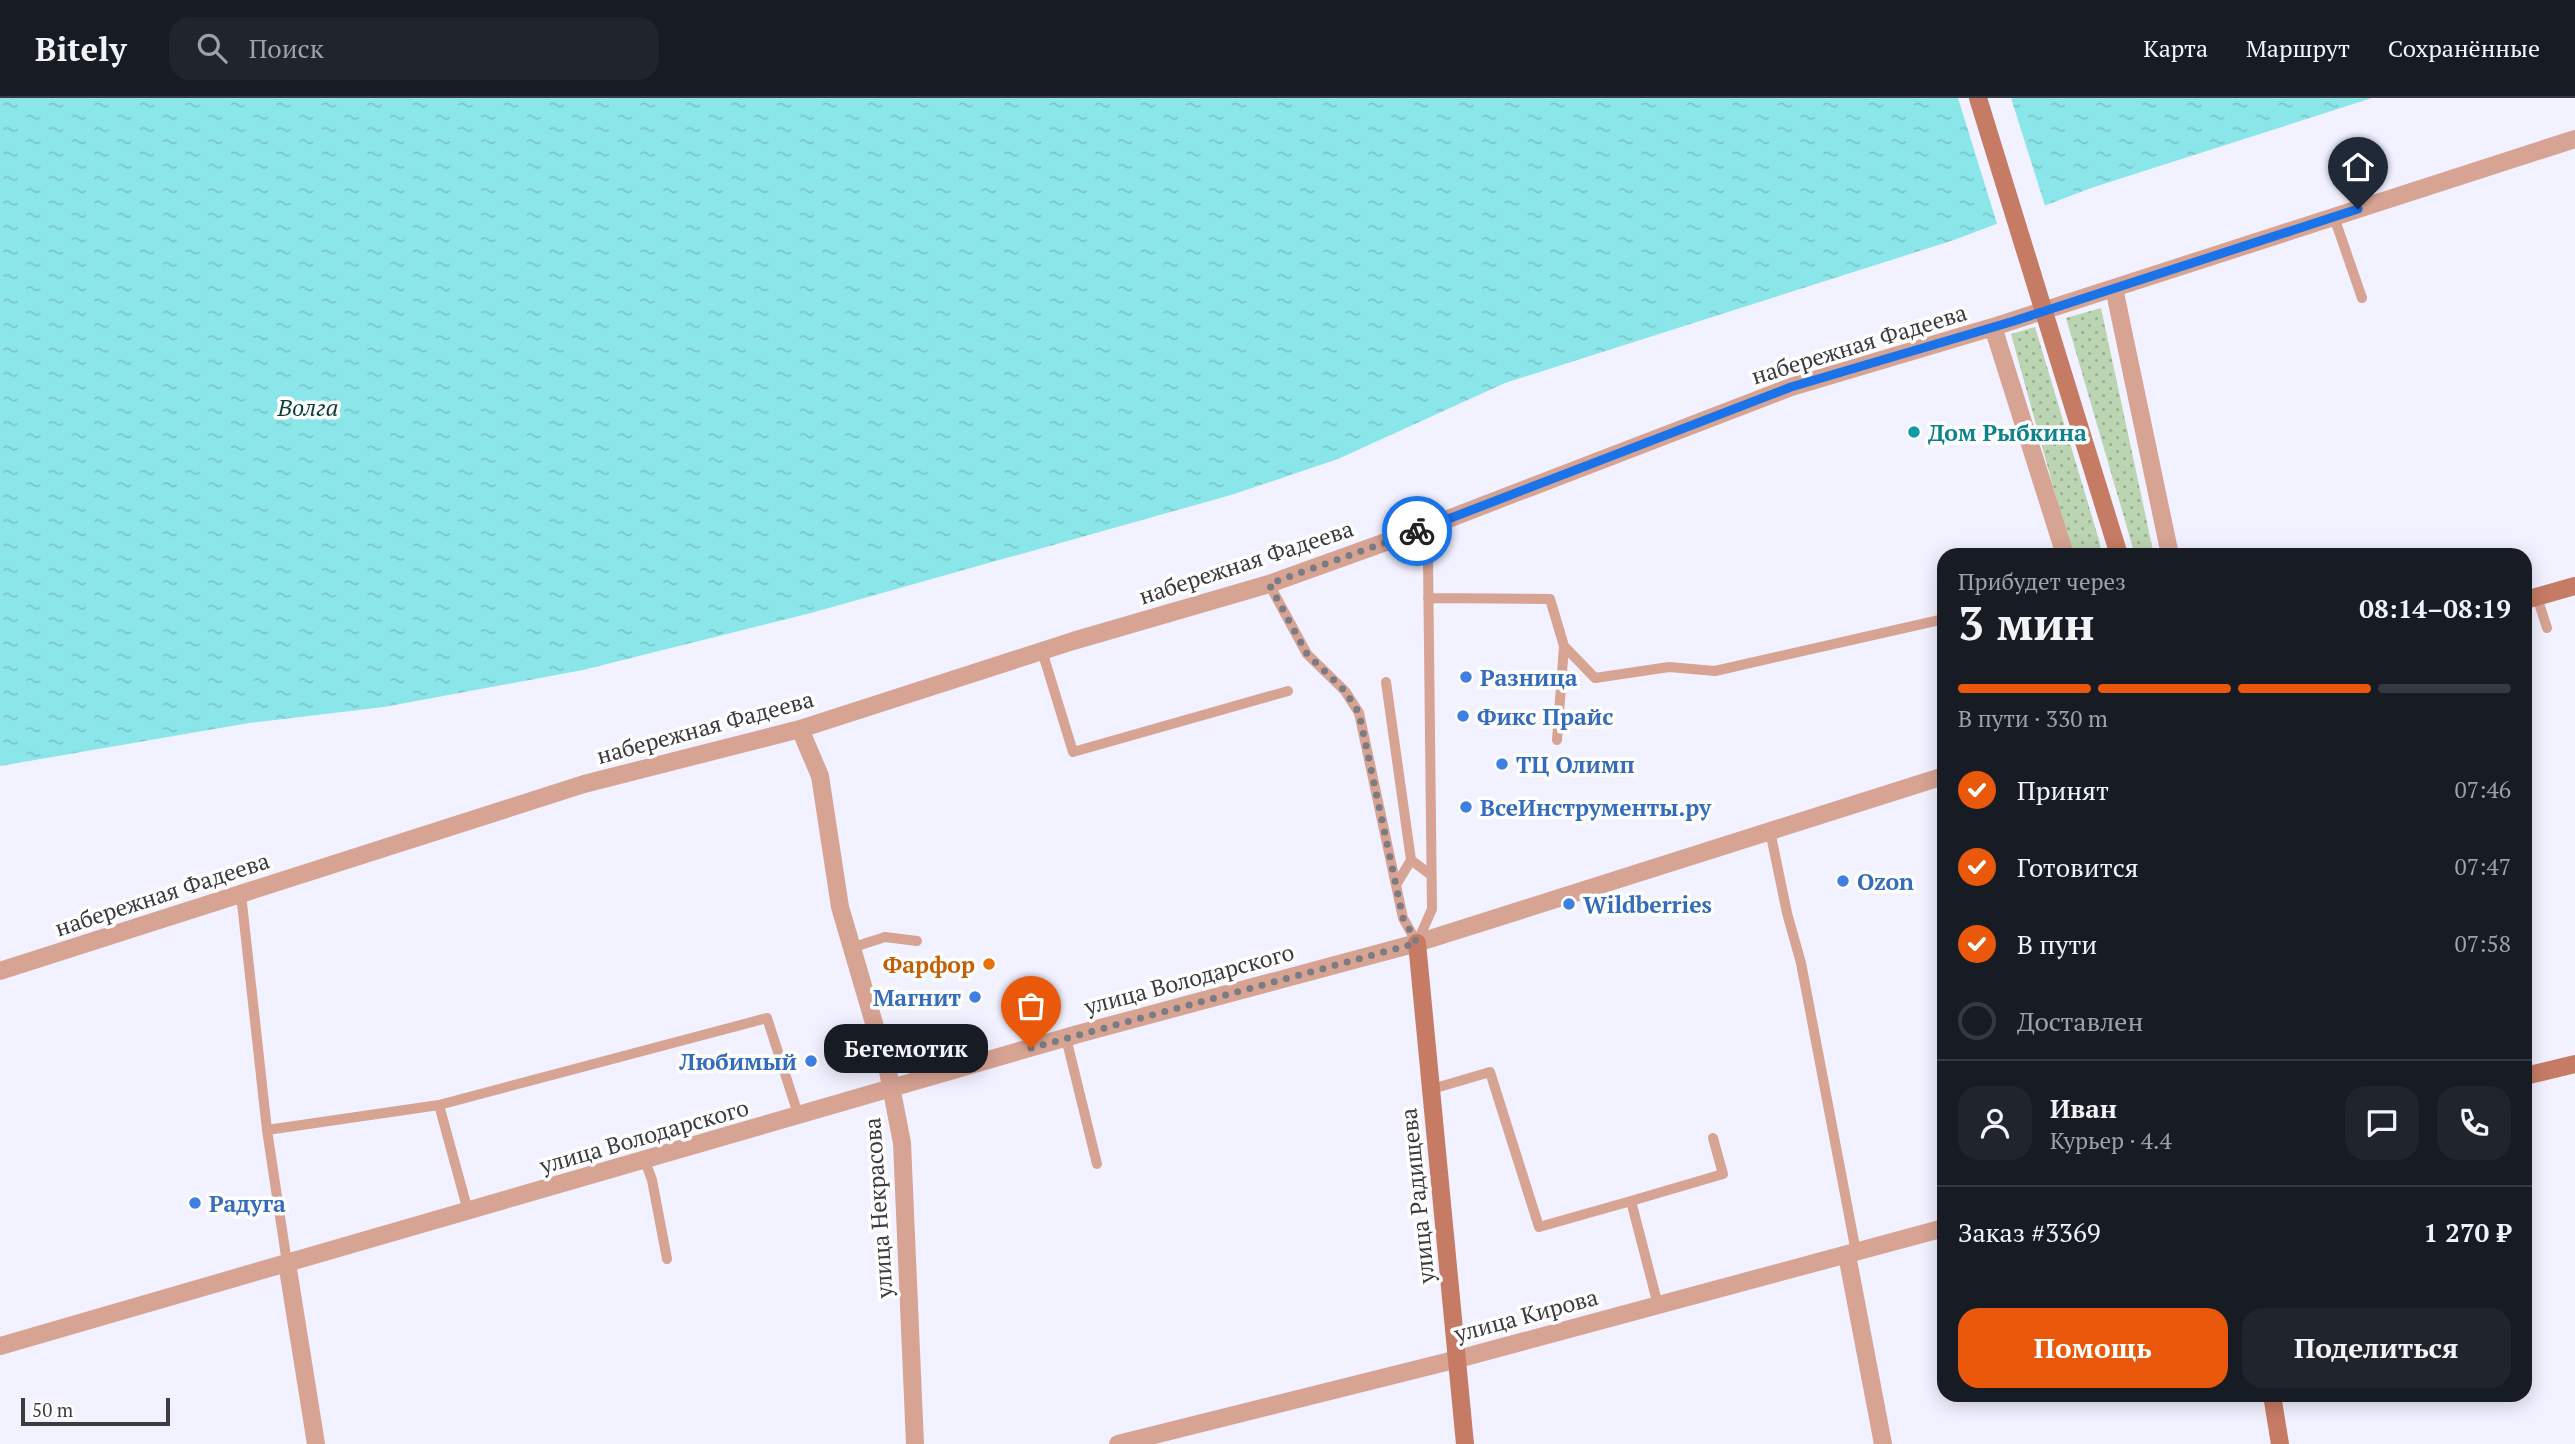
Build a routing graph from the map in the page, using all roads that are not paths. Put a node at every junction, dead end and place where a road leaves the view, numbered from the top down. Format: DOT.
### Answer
graph roads {
  1 [pos="1978,98"];
  2 [pos="2575,139"];
  3 [pos="2334,217"];
  4 [pos="2114,288"];
  5 [pos="2362,298"];
  6 [pos="1993,327"];
  7 [pos="2063,548"];
  8 [pos="2118,548"];
  9 [pos="2169,548"];
  10 [pos="1428,558"];
  11 [pos="1269,584"];
  12 [pos="2575,586"];
  13 [pos="1428,598"];
  14 [pos="2532,598"];
  15 [pos="2532,600"];
  16 [pos="1937,620"];
  17 [pos="2547,628"];
  18 [pos="1564,646"];
  19 [pos="1042,651"];
  20 [pos="1386,682"];
  21 [pos="1288,691"];
  22 [pos="800,729"];
  23 [pos="1557,740"];
  24 [pos="1937,778"];
  25 [pos="1770,831"];
  26 [pos="1412,860"];
  27 [pos="1431,875"];
  28 [pos="1396,885"];
  29 [pos="242,894"];
  30 [pos="917,941"];
  31 [pos="1417,943"];
  32 [pos="851,948"];
  33 [pos="0,971"];
  34 [pos="1066,1038"];
  35 [pos="2575,1064"];
  36 [pos="2532,1074"];
  37 [pos="1432,1089"];
  38 [pos="892,1090"];
  39 [pos="439,1105"];
  40 [pos="799,1117"];
  41 [pos="267,1130"];
  42 [pos="1713,1139"];
  43 [pos="645,1161"];
  44 [pos="1097,1164"];
  45 [pos="1632,1201"];
  46 [pos="468,1211"];
  47 [pos="1937,1230"];
  48 [pos="1852,1254"];
  49 [pos="667,1259"];
  50 [pos="287,1263"];
  51 [pos="1658,1305"];
  52 [pos="0,1346"];
  53 [pos="1458,1359"];
  54 [pos="2274,1402"];
  55 [pos="316,1444"];
  56 [pos="915,1444"];
  57 [pos="1118,1444"];
  58 [pos="1465,1444"];
  59 [pos="1883,1444"];
  60 [pos="2280,1444"];
  1 -- 8 [label="main road"];
  2 -- 3 [label="street, набережная Фадеева"];
  3 -- 4 [label="street, набережная Фадеева"];
  3 -- 5 [label="lane"];
  4 -- 6 [label="street, набережная Фадеева"];
  4 -- 9 [label="street"];
  6 -- 7 [label="street"];
  6 -- 11 [label="street, набережная Фадеева"];
  10 -- 13 [label="lane"];
  11 -- 19 [label="street, набережная Фадеева"];
  11 -- 28 [label="lane"];
  12 -- 14 [label="main road"];
  13 -- 18 [label="lane"];
  13 -- 27 [label="lane"];
  15 -- 17 [label="lane"];
  16 -- 18 [label="lane"];
  18 -- 23 [label="lane"];
  19 -- 21 [label="lane"];
  19 -- 22 [label="street, набережная Фадеева"];
  20 -- 26 [label="lane"];
  22 -- 29 [label="street, набережная Фадеева"];
  22 -- 32 [label="street, улица Некрасова"];
  24 -- 25 [label="street, улица Володарского"];
  25 -- 31 [label="street, улица Володарского"];
  25 -- 48 [label="lane"];
  26 -- 27 [label="lane"];
  26 -- 28 [label="lane"];
  27 -- 31 [label="lane"];
  28 -- 31 [label="lane"];
  29 -- 33 [label="street, набережная Фадеева"];
  29 -- 41 [label="lane"];
  30 -- 32 [label="lane"];
  31 -- 34 [label="street, улица Володарского"];
  31 -- 37 [label="main road, улица Радищева"];
  32 -- 38 [label="street, улица Некрасова"];
  34 -- 38 [label="street, улица Володарского"];
  34 -- 44 [label="lane"];
  35 -- 36 [label="main road"];
  37 -- 45 [label="lane"];
  37 -- 53 [label="main road, улица Радищева"];
  38 -- 40 [label="street, улица Володарского"];
  38 -- 56 [label="street, улица Некрасова"];
  39 -- 40 [label="lane"];
  39 -- 41 [label="lane"];
  39 -- 46 [label="lane"];
  40 -- 43 [label="street, улица Володарского"];
  41 -- 50 [label="lane"];
  42 -- 45 [label="lane"];
  43 -- 46 [label="street, улица Володарского"];
  43 -- 49 [label="lane"];
  45 -- 51 [label="lane"];
  46 -- 50 [label="street, улица Володарского"];
  47 -- 48 [label="street, улица Кирова"];
  48 -- 51 [label="street, улица Кирова"];
  48 -- 59 [label="street"];
  50 -- 52 [label="street, улица Володарского"];
  50 -- 55 [label="street"];
  51 -- 53 [label="street, улица Кирова"];
  53 -- 57 [label="street, улица Кирова"];
  53 -- 58 [label="main road, улица Радищева"];
  54 -- 60 [label="main road"];
}
